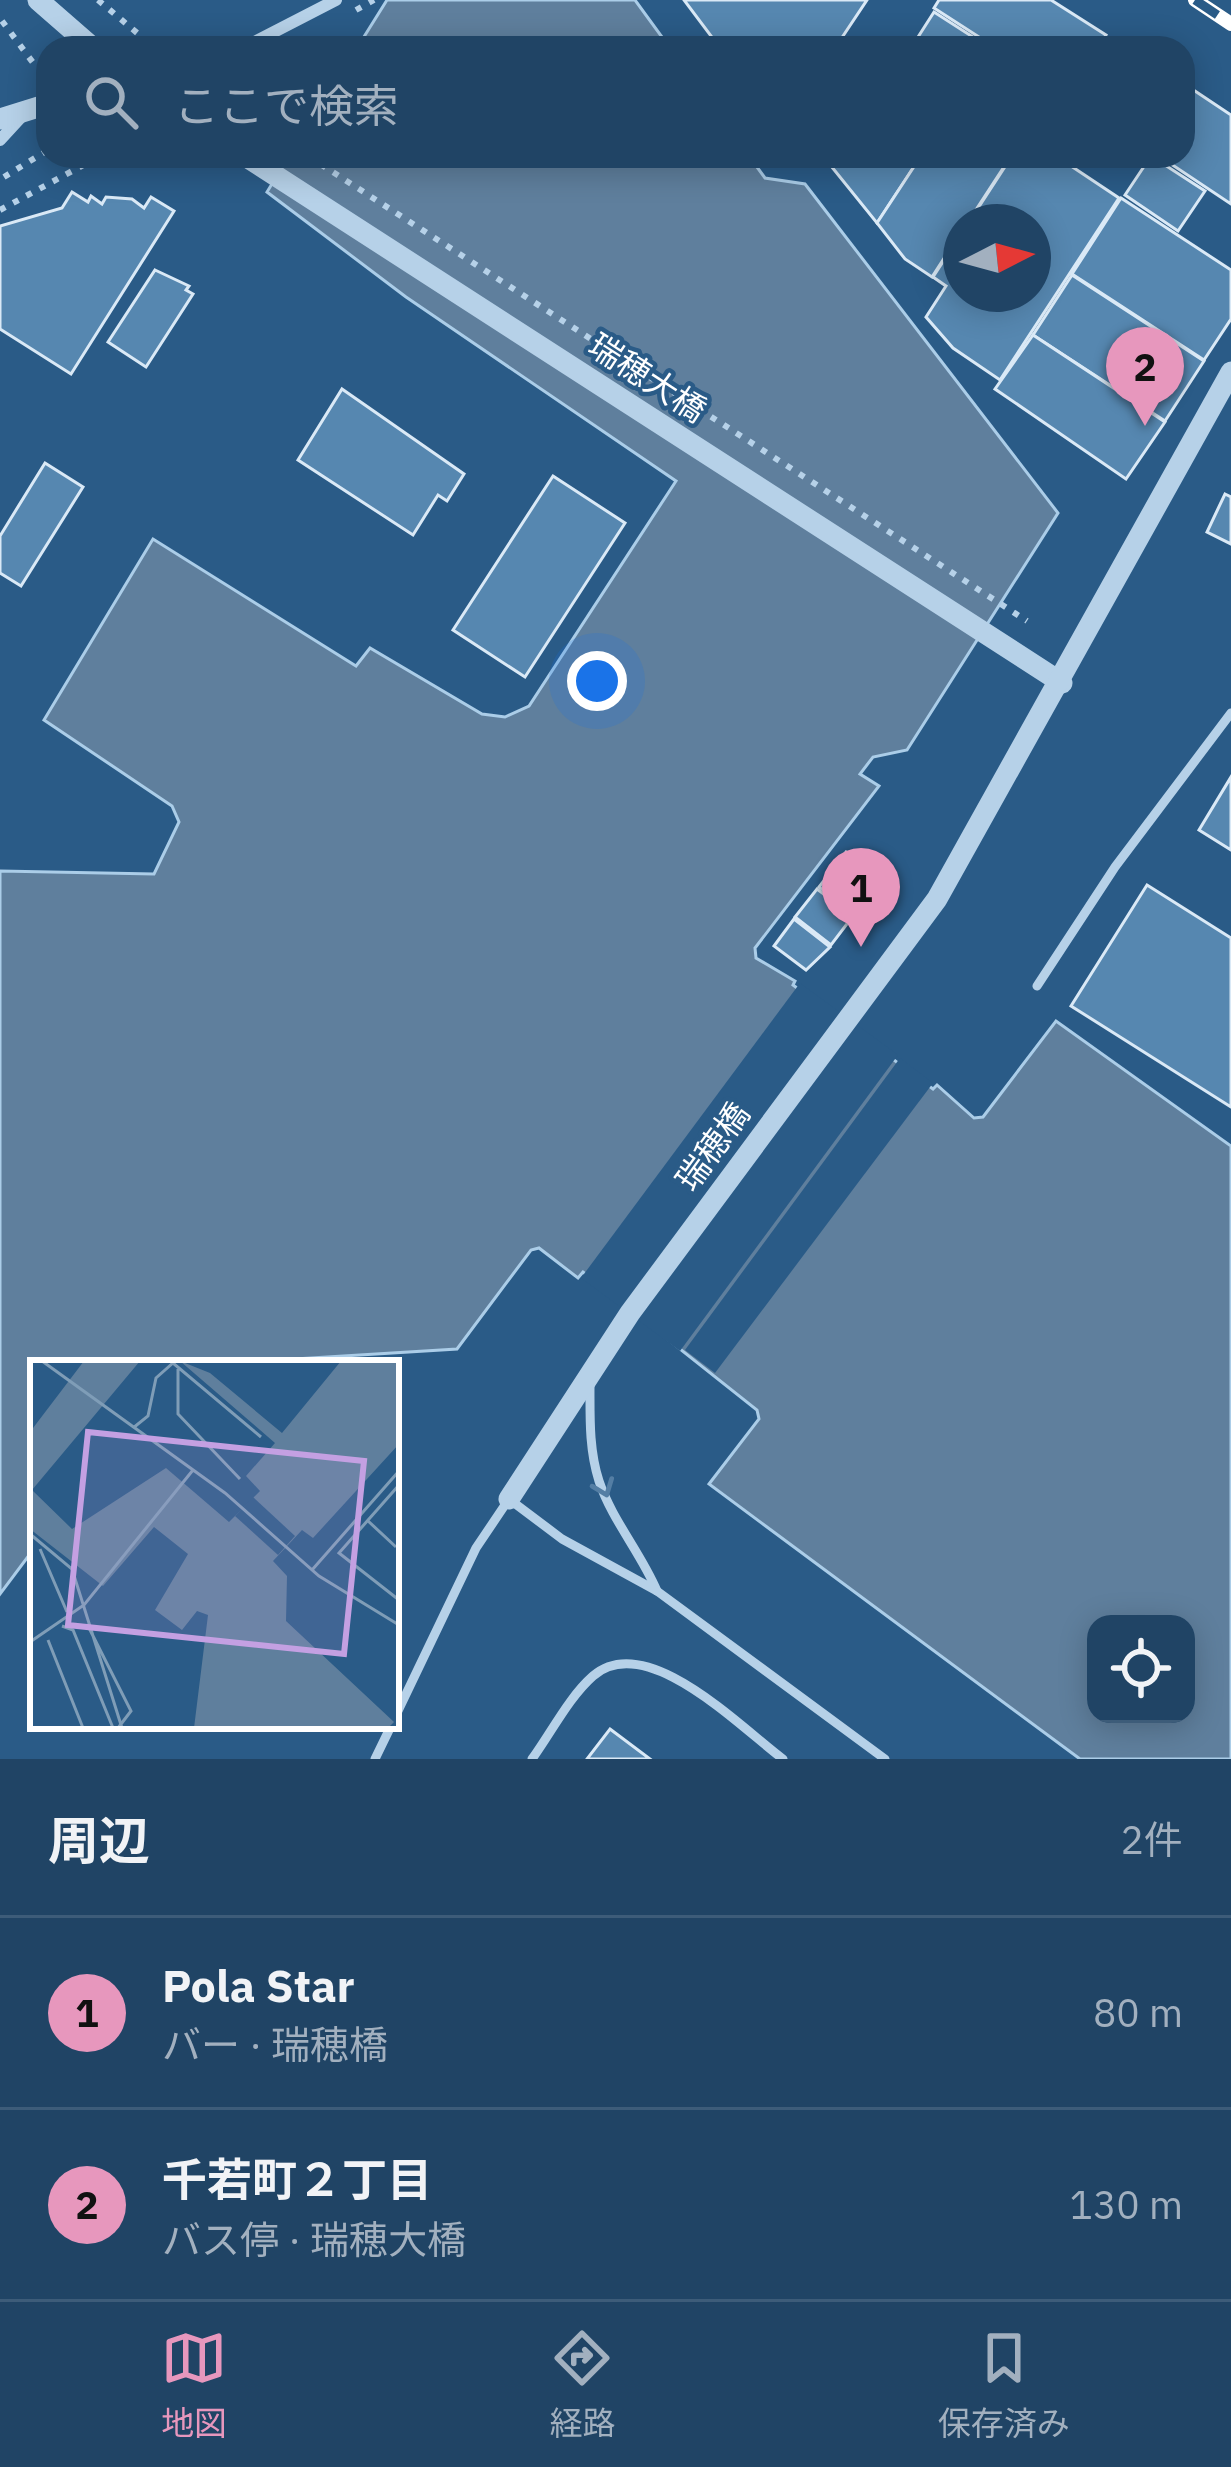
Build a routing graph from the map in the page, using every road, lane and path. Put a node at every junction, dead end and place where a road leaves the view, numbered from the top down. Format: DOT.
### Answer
graph roads {
  1 [pos="38,0"];
  2 [pos="98,0"];
  3 [pos="336,0"];
  4 [pos="2,21"];
  5 [pos="79,36"];
  6 [pos="141,36"];
  7 [pos="266,36"];
  8 [pos="34,64"];
  9 [pos="36,108"];
  10 [pos="36,109"];
  11 [pos="0,119"];
  12 [pos="0,140"];
  13 [pos="36,157"];
  14 [pos="78,168"];
  15 [pos="263,168"];
  16 [pos="327,168"];
  17 [pos="4,176"];
  18 [pos="0,210"];
  19 [pos="1231,372"];
  20 [pos="1027,621"];
  21 [pos="1062,683"];
  22 [pos="1231,712"];
  23 [pos="1037,986"];
  24 [pos="590,1374"];
  25 [pos="509,1499"];
  26 [pos="657,1591"];
  27 [pos="399,1709"];
  28 [pos="390,1729"];
  29 [pos="375,1759"];
  30 [pos="532,1759"];
  31 [pos="783,1759"];
  32 [pos="885,1759"];
  1 -- 5 [label="street"];
  2 -- 6 [label="path"];
  3 -- 7 [label="street"];
  4 -- 8 [label="path"];
  9 -- 11 [label="street"];
  10 -- 12 [label="street"];
  13 -- 17 [label="path"];
  14 -- 18 [label="path"];
  15 -- 21 [label="street, 瑞穂大橋"];
  16 -- 20 [label="path"];
  19 -- 21 [label="street, 瑞穂橋"];
  21 -- 24 [label="street, 瑞穂橋"];
  22 -- 23 [label="lane"];
  24 -- 25 [label="street, 瑞穂橋"];
  24 -- 26 [label="lane, one-way"];
  25 -- 26 [label="lane"];
  25 -- 27 [label="lane"];
  26 -- 32 [label="lane"];
  28 -- 29 [label="lane"];
  30 -- 31 [label="lane"];
}
